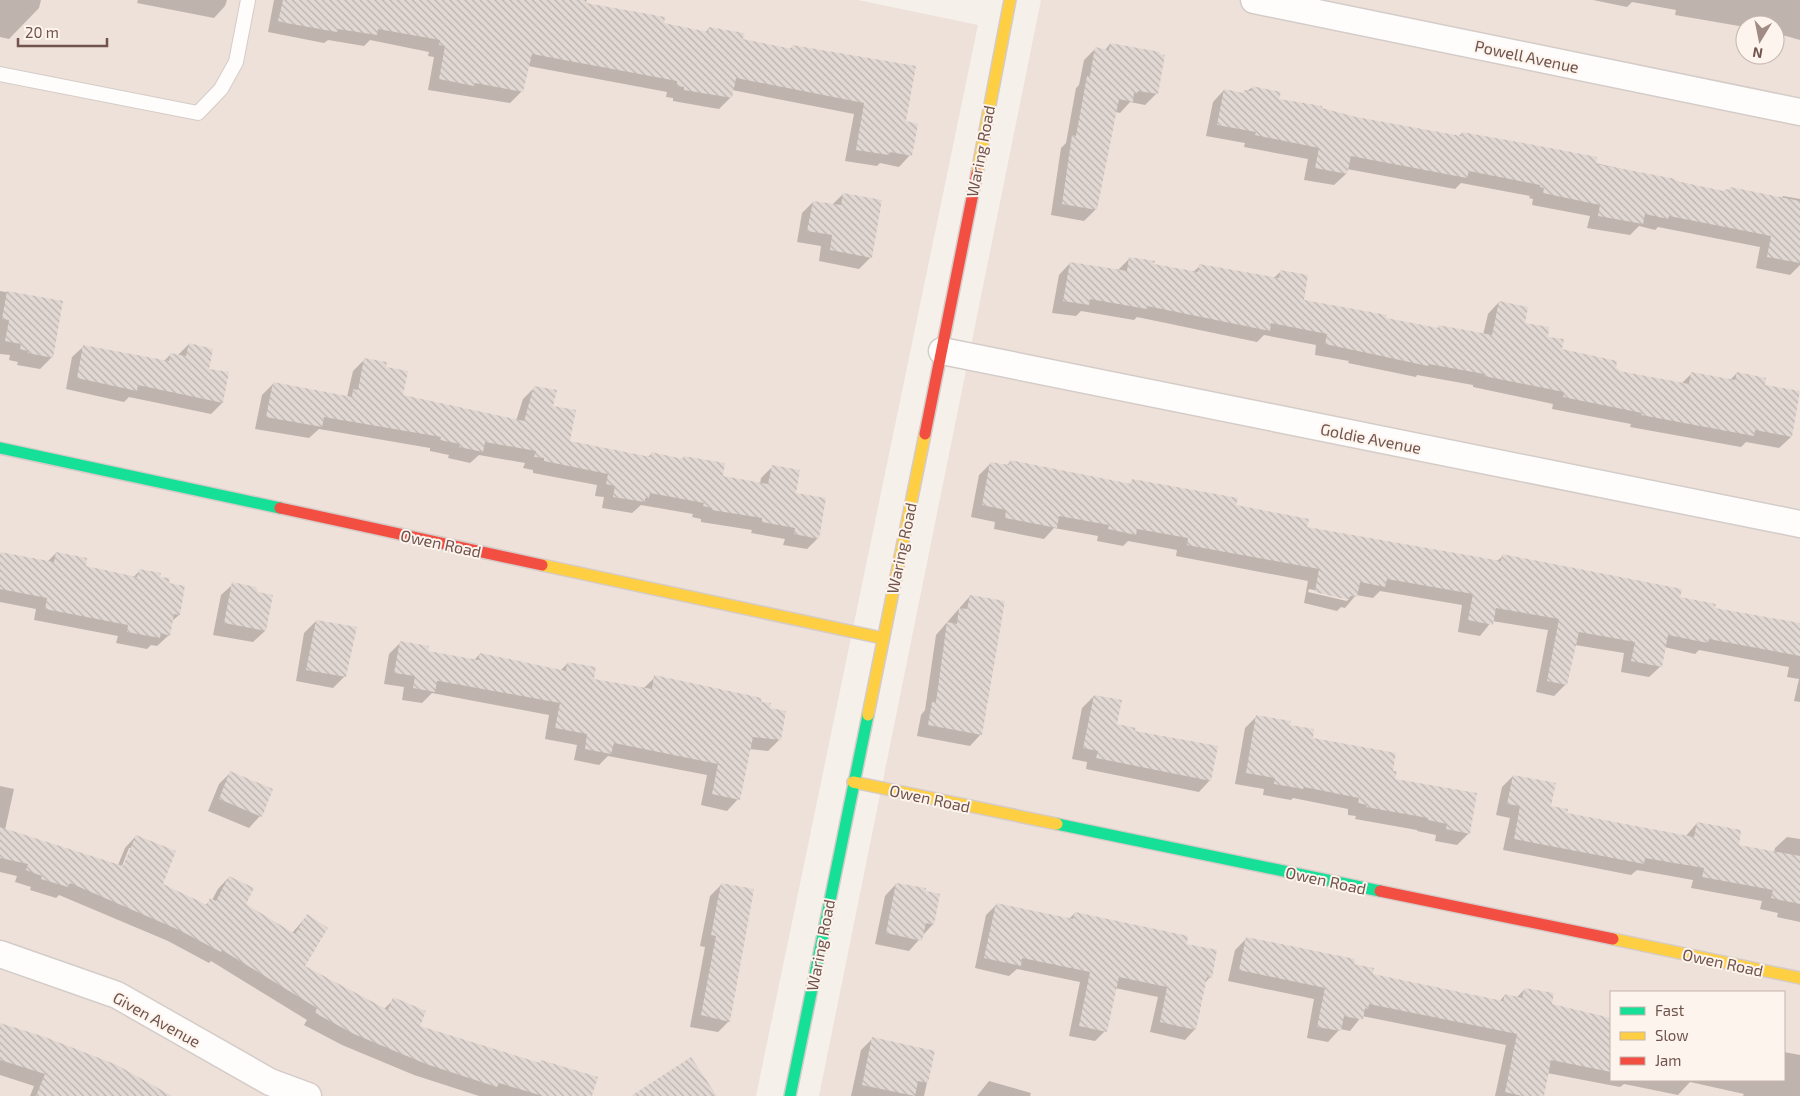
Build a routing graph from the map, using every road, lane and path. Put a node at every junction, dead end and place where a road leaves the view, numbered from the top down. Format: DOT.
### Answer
graph roads {
  1 [pos="248,0"];
  2 [pos="1010,0"];
  3 [pos="1254,0"];
  4 [pos="0,74"];
  5 [pos="1800,112"];
  6 [pos="942,351"];
  7 [pos="0,448"];
  8 [pos="1800,524"];
  9 [pos="882,638"];
  10 [pos="853,782"];
  11 [pos="0,954"];
  12 [pos="1800,978"];
  13 [pos="308,1096"];
  14 [pos="790,1096"];
  1 -- 4 [label="lane"];
  2 -- 6 [label="street, Waring Road"];
  3 -- 5 [label="street, Powell Avenue"];
  6 -- 8 [label="street, Goldie Avenue"];
  6 -- 9 [label="street, Waring Road"];
  7 -- 9 [label="street, Owen Road"];
  9 -- 10 [label="street, Waring Road"];
  10 -- 12 [label="street, Owen Road"];
  10 -- 14 [label="street, Waring Road"];
  11 -- 13 [label="street, Given Avenue"];
}
